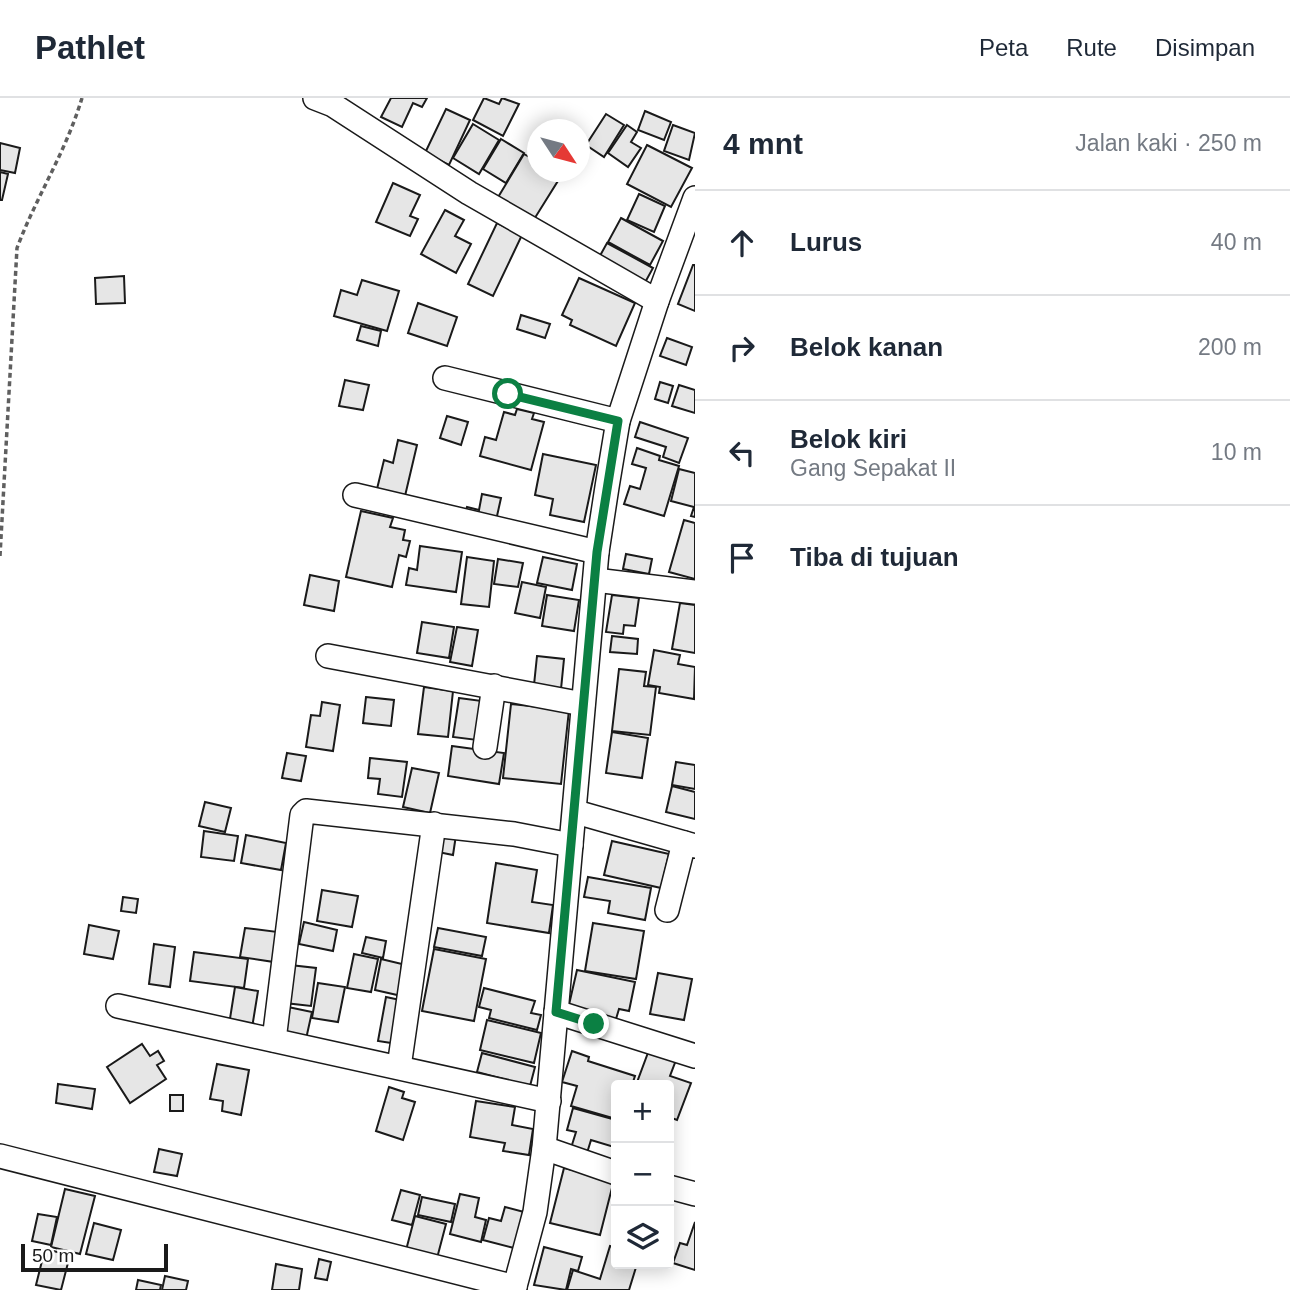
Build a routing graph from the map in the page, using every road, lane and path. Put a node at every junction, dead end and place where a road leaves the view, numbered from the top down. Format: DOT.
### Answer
graph roads {
  1 [pos="82,98"];
  2 [pos="315,98"];
  3 [pos="695,198"];
  4 [pos="687,246"];
  5 [pos="657,300"];
  6 [pos="445,378"];
  7 [pos="618,421"];
  8 [pos="3,437"];
  9 [pos="355,495"];
  10 [pos="597,552"];
  11 [pos="0,556"];
  12 [pos="595,580"];
  13 [pos="695,592"];
  14 [pos="328,656"];
  15 [pos="495,686"];
  16 [pos="583,704"];
  17 [pos="485,747"];
  18 [pos="576,812"];
  19 [pos="434,824"];
  20 [pos="571,845"];
  21 [pos="689,845"];
  22 [pos="667,910"];
  23 [pos="118,1006"];
  24 [pos="556,1012"];
  25 [pos="274,1040"];
  26 [pos="695,1056"];
  27 [pos="399,1067"];
  28 [pos="548,1101"];
  29 [pos="544,1148"];
  30 [pos="0,1156"];
  31 [pos="611,1171"];
  32 [pos="674,1188"];
  33 [pos="695,1194"];
  34 [pos="514,1288"];
  1 -- 8 [label="path"];
  2 -- 5 [label="street"];
  3 -- 4 [label="street"];
  4 -- 5 [label="street"];
  5 -- 7 [label="street"];
  6 -- 7 [label="street"];
  7 -- 10 [label="street"];
  8 -- 11 [label="path"];
  9 -- 10 [label="street"];
  10 -- 12 [label="street"];
  12 -- 13 [label="street"];
  12 -- 16 [label="street"];
  14 -- 15 [label="street"];
  15 -- 16 [label="street"];
  15 -- 17 [label="street"];
  16 -- 18 [label="street"];
  18 -- 20 [label="street"];
  18 -- 21 [label="street"];
  19 -- 20 [label="street"];
  19 -- 25 [label="street"];
  19 -- 27 [label="street"];
  20 -- 24 [label="street"];
  21 -- 22 [label="street"];
  23 -- 25 [label="street"];
  24 -- 26 [label="street"];
  24 -- 28 [label="street"];
  25 -- 27 [label="street"];
  27 -- 28 [label="street"];
  28 -- 29 [label="street"];
  29 -- 31 [label="street"];
  29 -- 34 [label="street"];
  30 -- 34 [label="street"];
  32 -- 33 [label="street"];
}
